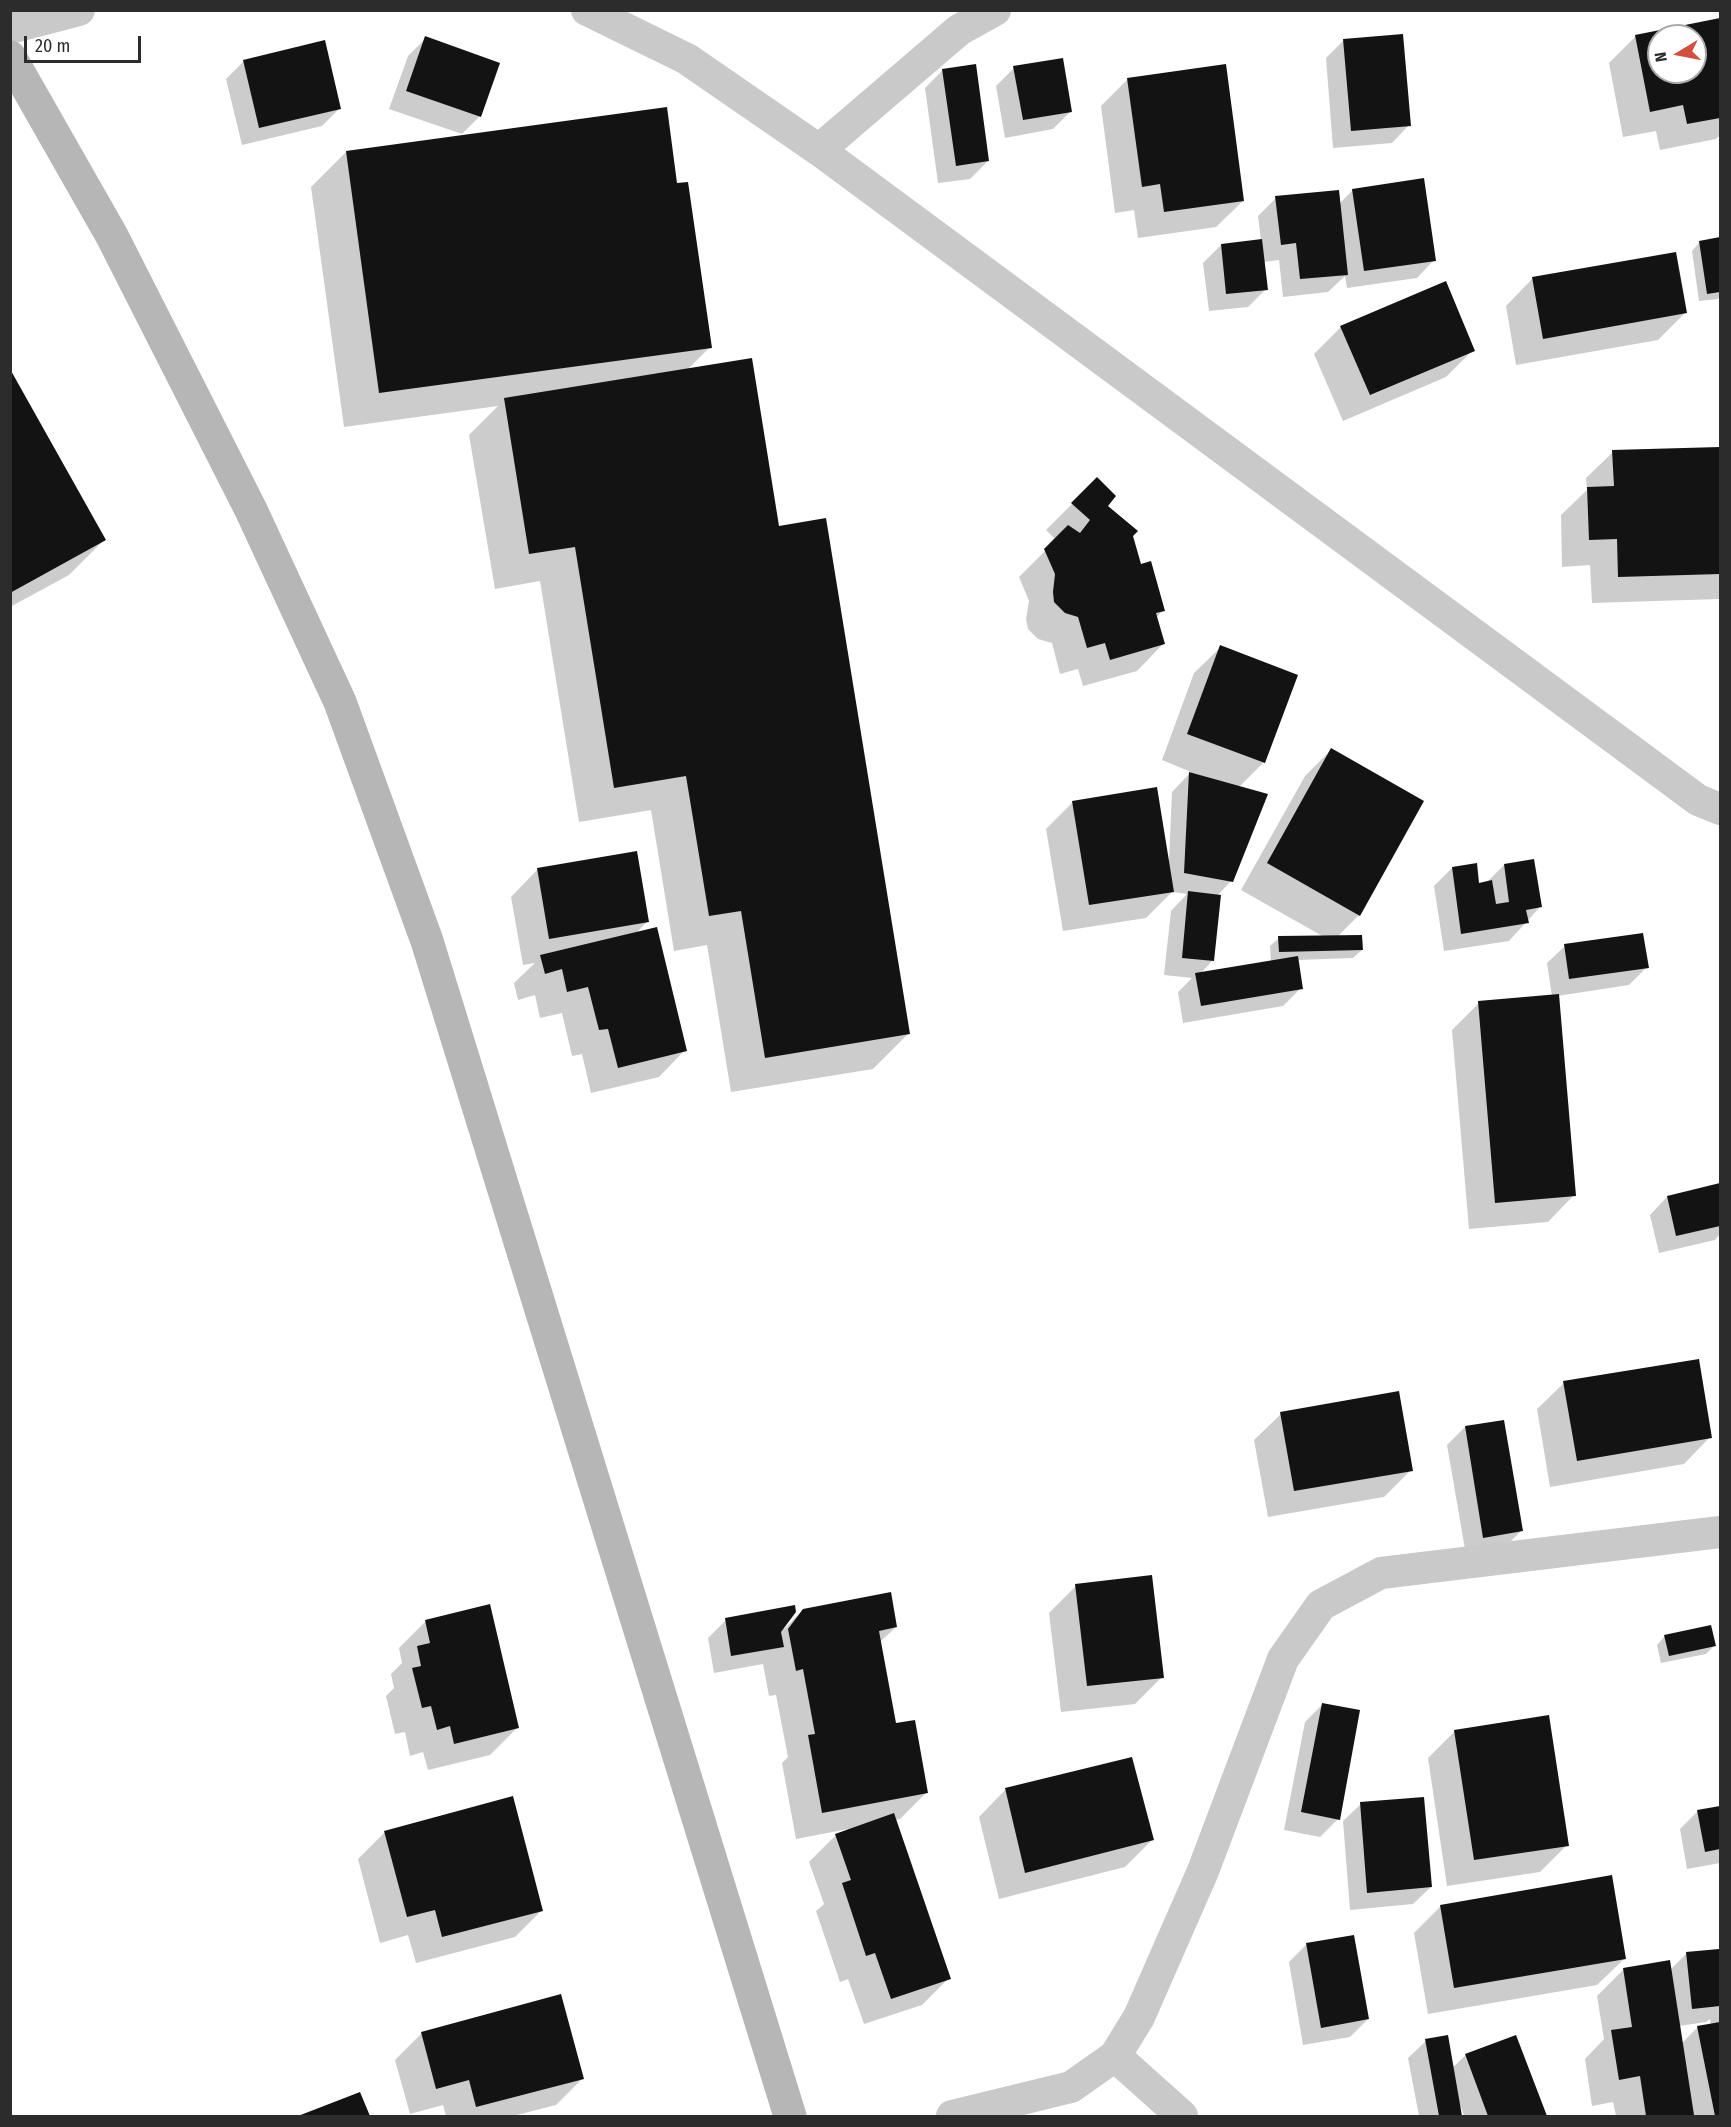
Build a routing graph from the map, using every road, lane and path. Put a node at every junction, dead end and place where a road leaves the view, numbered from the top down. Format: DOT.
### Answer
graph roads {
  1 [pos="79,10"];
  2 [pos="587,10"];
  3 [pos="995,10"];
  4 [pos="10,28"];
  5 [pos="10,57"];
  6 [pos="819,150"];
  7 [pos="1720,808"];
  8 [pos="1720,1532"];
  9 [pos="1115,2056"];
  10 [pos="790,2116"];
  11 [pos="952,2116"];
  12 [pos="1182,2116"];
  1 -- 4 [label="street"];
  2 -- 6 [label="street"];
  3 -- 6 [label="street"];
  5 -- 10 [label="street"];
  6 -- 7 [label="street"];
  8 -- 9 [label="street"];
  9 -- 11 [label="street"];
  9 -- 12 [label="street"];
}
